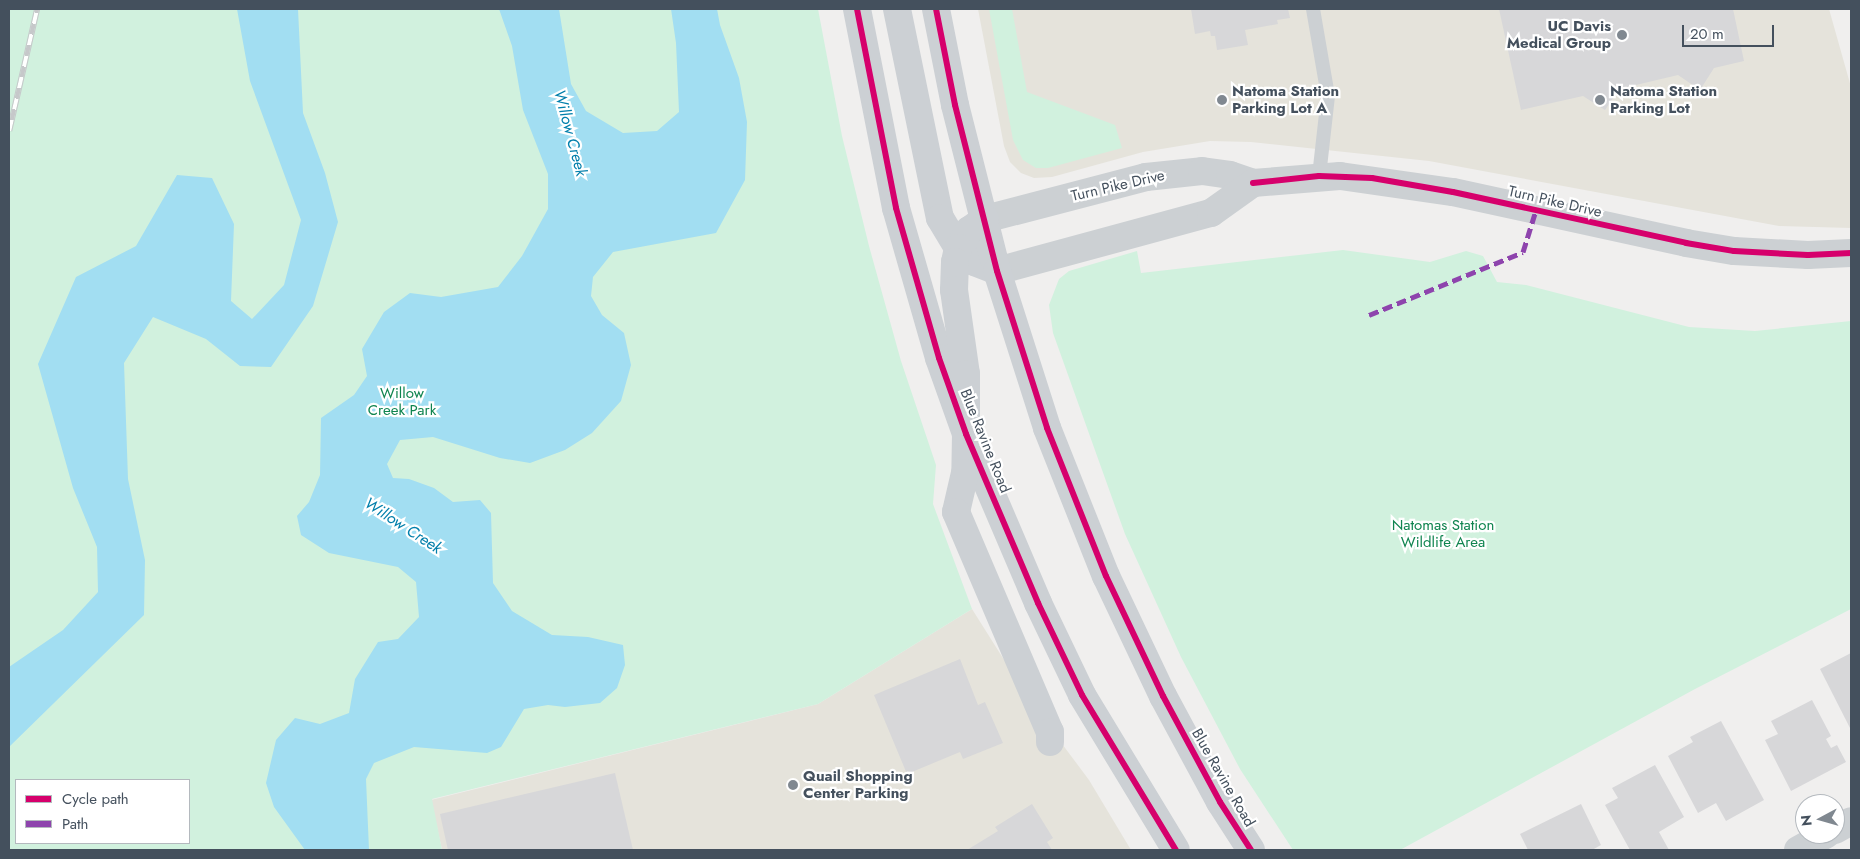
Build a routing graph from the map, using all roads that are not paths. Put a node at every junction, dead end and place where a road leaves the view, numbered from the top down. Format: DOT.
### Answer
graph roads {
  1 [pos="857,9"];
  2 [pos="897,9"];
  3 [pos="936,9"];
  4 [pos="1313,9"];
  5 [pos="1319,176"];
  6 [pos="1253,184"];
  7 [pos="984,219"];
  8 [pos="958,248"];
  9 [pos="1851,253"];
  10 [pos="997,270"];
  11 [pos="966,434"];
  12 [pos="1050,742"];
  13 [pos="1176,850"];
  14 [pos="1251,850"];
  1 -- 11 [label="main road, Blue Ravine Road"];
  2 -- 8 [label="main road"];
  3 -- 7 [label="main road, Blue Ravine Road"];
  4 -- 5 [label="lane"];
  5 -- 6 [label="street, Turn Pike Drive"];
  5 -- 9 [label="street, Turn Pike Drive"];
  6 -- 7 [label="street, Turn Pike Drive"];
  6 -- 10 [label="street, Turn Pike Drive"];
  7 -- 8 [label="main road"];
  7 -- 10 [label="main road, Blue Ravine Road"];
  8 -- 10 [label="main road"];
  8 -- 11 [label="main road"];
  10 -- 14 [label="main road, Blue Ravine Road"];
  11 -- 12 [label="main road"];
  11 -- 13 [label="main road, Blue Ravine Road"];
}
